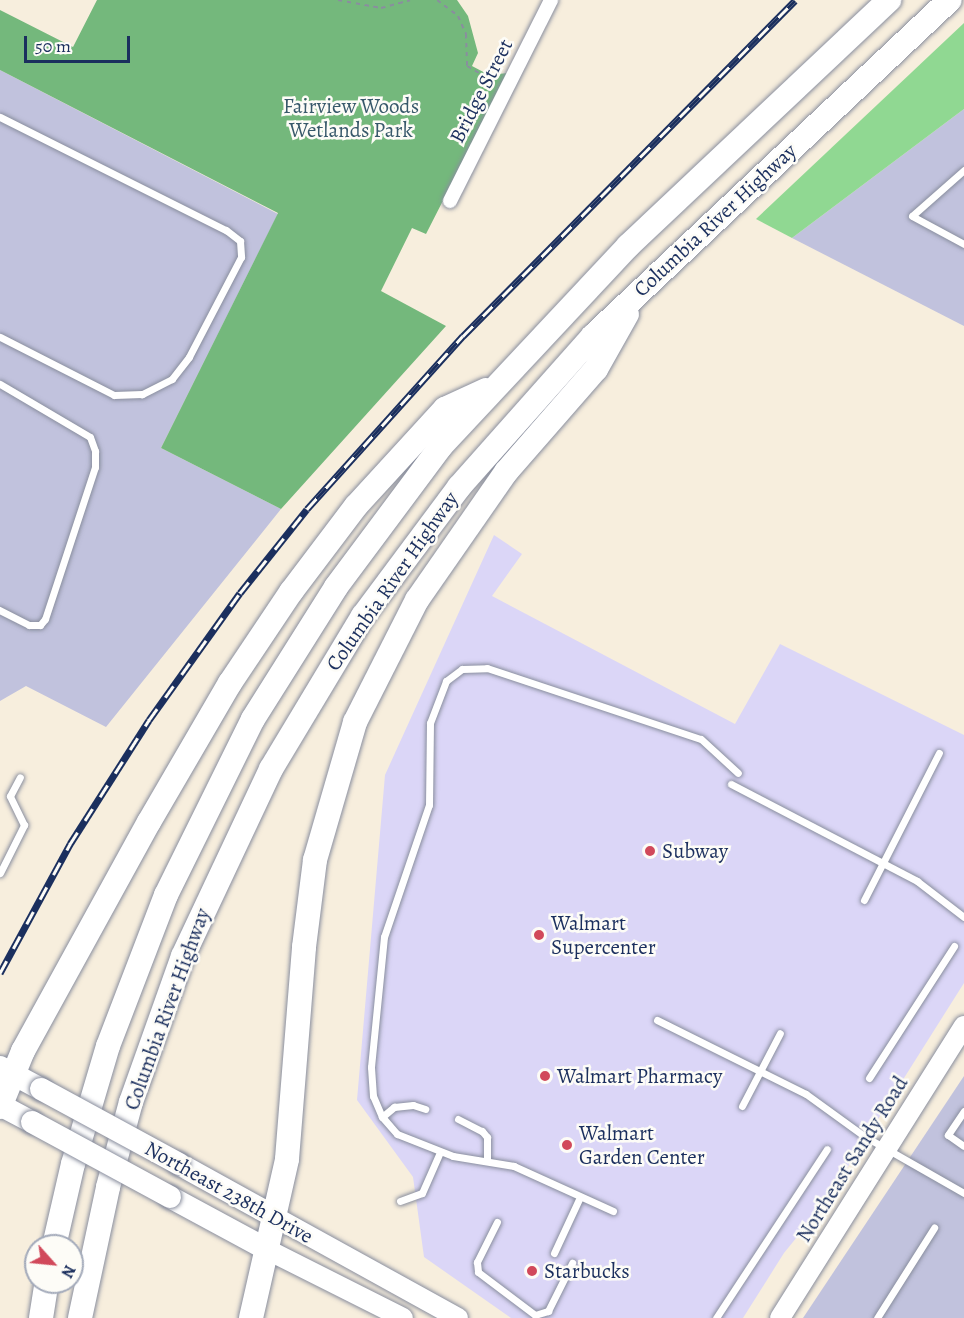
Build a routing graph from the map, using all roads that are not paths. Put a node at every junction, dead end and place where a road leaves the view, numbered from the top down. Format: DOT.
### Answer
graph roads {
  1 [pos="551,0"];
  2 [pos="889,0"];
  3 [pos="950,0"];
  4 [pos="0,117"];
  5 [pos="964,170"];
  6 [pos="450,201"];
  7 [pos="964,244"];
  8 [pos="641,289"];
  9 [pos="0,337"];
  10 [pos="0,384"];
  11 [pos="499,384"];
  12 [pos="0,610"];
  13 [pos="939,753"];
  14 [pos="738,773"];
  15 [pos="20,777"];
  16 [pos="731,784"];
  17 [pos="883,862"];
  18 [pos="0,873"];
  19 [pos="864,900"];
  20 [pos="964,916"];
  21 [pos="954,946"];
  22 [pos="657,1020"];
  23 [pos="963,1029"];
  24 [pos="780,1033"];
  25 [pos="7,1071"];
  26 [pos="761,1071"];
  27 [pos="869,1078"];
  28 [pos="0,1106"];
  29 [pos="742,1106"];
  30 [pos="425,1109"];
  31 [pos="964,1111"];
  32 [pos="382,1118"];
  33 [pos="458,1119"];
  34 [pos="964,1146"];
  35 [pos="827,1149"];
  36 [pos="887,1149"];
  37 [pos="440,1152"];
  38 [pos="487,1160"];
  39 [pos="964,1193"];
  40 [pos="580,1197"];
  41 [pos="400,1201"];
  42 [pos="613,1211"];
  43 [pos="275,1217"];
  44 [pos="497,1222"];
  45 [pos="934,1228"];
  46 [pos="57,1234"];
  47 [pos="268,1250"];
  48 [pos="554,1253"];
  49 [pos="572,1263"];
  50 [pos="45,1294"];
  51 [pos="41,1318"];
  52 [pos="81,1318"];
  53 [pos="251,1318"];
  54 [pos="403,1318"];
  55 [pos="458,1318"];
  56 [pos="716,1318"];
  57 [pos="780,1318"];
  58 [pos="877,1318"];
  1 -- 6 [label="street, Bridge Street"];
  2 -- 11 [label="highway, Columbia River Highway"];
  3 -- 8 [label="highway, Columbia River Highway"];
  4 -- 9 [label="lane"];
  5 -- 7 [label="lane"];
  8 -- 43 [label="highway"];
  8 -- 52 [label="highway, Columbia River Highway"];
  10 -- 12 [label="lane"];
  11 -- 25 [label="highway"];
  11 -- 46 [label="highway, Columbia River Highway"];
  13 -- 17 [label="lane"];
  14 -- 32 [label="lane"];
  15 -- 18 [label="lane"];
  16 -- 17 [label="lane"];
  17 -- 19 [label="lane"];
  17 -- 20 [label="lane"];
  21 -- 27 [label="lane"];
  22 -- 26 [label="lane"];
  23 -- 36 [label="main road, Northeast Sandy Road"];
  24 -- 26 [label="lane"];
  25 -- 28 [label="highway"];
  25 -- 43 [label="highway, Northeast 238th Drive, bridge"];
  26 -- 29 [label="lane"];
  26 -- 36 [label="lane"];
  28 -- 47 [label="highway, Northeast 238th Drive, bridge"];
  30 -- 32 [label="lane"];
  31 -- 34 [label="lane"];
  32 -- 37 [label="lane"];
  33 -- 38 [label="lane"];
  35 -- 56 [label="lane"];
  36 -- 39 [label="lane"];
  36 -- 57 [label="main road, Northeast Sandy Road"];
  37 -- 38 [label="lane"];
  37 -- 41 [label="lane"];
  38 -- 40 [label="lane"];
  40 -- 42 [label="lane"];
  40 -- 48 [label="lane"];
  43 -- 47 [label="highway"];
  43 -- 55 [label="main road, Northeast 238th Drive"];
  44 -- 49 [label="lane"];
  45 -- 58 [label="lane"];
  47 -- 53 [label="highway"];
  47 -- 54 [label="main road, Northeast 238th Drive"];
  50 -- 51 [label="highway"];
}
